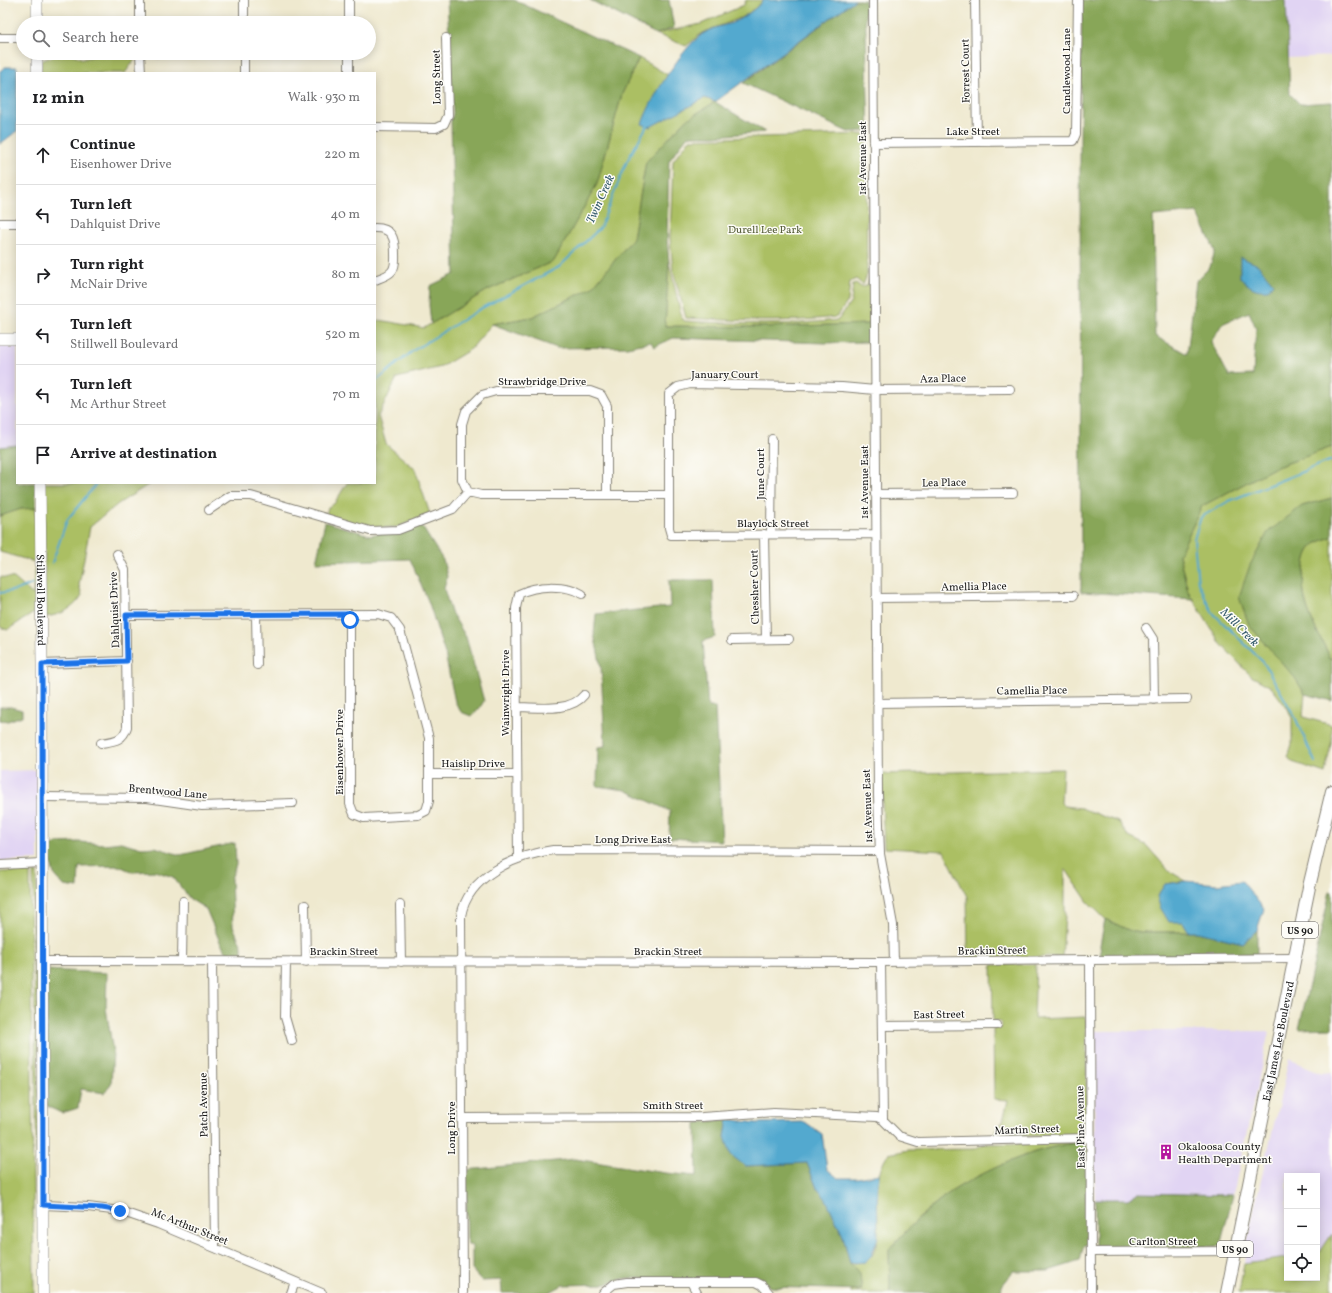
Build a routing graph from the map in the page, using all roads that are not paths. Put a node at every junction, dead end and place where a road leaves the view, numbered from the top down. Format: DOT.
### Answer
graph roads {
  1 [pos="36,0"];
  2 [pos="140,0"];
  3 [pos="244,0"];
  4 [pos="349,0"];
  5 [pos="873,0"];
  6 [pos="975,0"];
  7 [pos="1078,0"];
  8 [pos="36,16"];
  9 [pos="140,16"];
  10 [pos="244,16"];
  11 [pos="349,16"];
  12 [pos="0,38"];
  13 [pos="16,38"];
  14 [pos="446,38"];
  15 [pos="37,60"];
  16 [pos="140,60"];
  17 [pos="244,60"];
  18 [pos="349,60"];
  19 [pos="37,72"];
  20 [pos="141,72"];
  21 [pos="244,72"];
  22 [pos="349,72"];
  23 [pos="376,127"];
  24 [pos="1073,141"];
  25 [pos="977,142"];
  26 [pos="873,143"];
  27 [pos="0,223"];
  28 [pos="16,223"];
  29 [pos="376,228"];
  30 [pos="376,279"];
  31 [pos="0,339"];
  32 [pos="16,339"];
  33 [pos="1010,388"];
  34 [pos="875,390"];
  35 [pos="772,439"];
  36 [pos="40,484"];
  37 [pos="468,492"];
  38 [pos="1012,493"];
  39 [pos="875,494"];
  40 [pos="607,495"];
  41 [pos="669,495"];
  42 [pos="209,510"];
  43 [pos="768,534"];
  44 [pos="876,534"];
  45 [pos="671,535"];
  46 [pos="117,554"];
  47 [pos="582,594"];
  48 [pos="1073,596"];
  49 [pos="876,598"];
  50 [pos="350,614"];
  51 [pos="126,615"];
  52 [pos="256,615"];
  53 [pos="1146,628"];
  54 [pos="766,639"];
  55 [pos="789,639"];
  56 [pos="732,640"];
  57 [pos="127,661"];
  58 [pos="42,664"];
  59 [pos="257,665"];
  60 [pos="584,695"];
  61 [pos="1187,699"];
  62 [pos="1154,700"];
  63 [pos="877,703"];
  64 [pos="517,707"];
  65 [pos="101,743"];
  66 [pos="429,774"];
  67 [pos="516,774"];
  68 [pos="1332,791"];
  69 [pos="42,798"];
  70 [pos="293,803"];
  71 [pos="880,851"];
  72 [pos="518,860"];
  73 [pos="42,863"];
  74 [pos="0,865"];
  75 [pos="182,901"];
  76 [pos="305,905"];
  77 [pos="400,905"];
  78 [pos="1294,958"];
  79 [pos="1090,960"];
  80 [pos="42,961"];
  81 [pos="182,962"];
  82 [pos="212,962"];
  83 [pos="286,962"];
  84 [pos="306,962"];
  85 [pos="401,962"];
  86 [pos="462,962"];
  87 [pos="881,962"];
  88 [pos="894,962"];
  89 [pos="997,1024"];
  90 [pos="882,1026"];
  91 [pos="292,1041"];
  92 [pos="462,1118"];
  93 [pos="883,1120"];
  94 [pos="1091,1138"];
  95 [pos="43,1205"];
  96 [pos="215,1248"];
  97 [pos="1235,1251"];
  98 [pos="1091,1252"];
  99 [pos="295,1282"];
  100 [pos="691,1282"];
  101 [pos="43,1293"];
  102 [pos="291,1293"];
  103 [pos="322,1293"];
  104 [pos="463,1293"];
  105 [pos="603,1293"];
  106 [pos="697,1293"];
  107 [pos="769,1293"];
  108 [pos="1091,1293"];
  109 [pos="1227,1293"];
  1 -- 8 [label="street"];
  2 -- 9 [label="street"];
  3 -- 10 [label="street"];
  4 -- 11 [label="street"];
  5 -- 26 [label="street, 1st Avenue East"];
  6 -- 25 [label="street, Forrest Court"];
  7 -- 24 [label="street, Candlewood Lane"];
  12 -- 13 [label="street"];
  14 -- 23 [label="street, Long Street"];
  15 -- 19 [label="street"];
  16 -- 20 [label="street"];
  17 -- 21 [label="street"];
  18 -- 22 [label="street"];
  24 -- 25 [label="street, Lake Street"];
  25 -- 26 [label="street, Lake Street"];
  26 -- 34 [label="street, 1st Avenue East"];
  27 -- 28 [label="street"];
  29 -- 30 [label="street"];
  31 -- 32 [label="street"];
  33 -- 34 [label="street, Aza Place"];
  34 -- 39 [label="street, 1st Avenue East"];
  34 -- 41 [label="street, January Court"];
  35 -- 43 [label="street, June Court"];
  36 -- 58 [label="street, Stillwell Boulevard"];
  37 -- 40 [label="street"];
  37 -- 40 [label="street, Strawbridge Drive"];
  37 -- 42 [label="street"];
  38 -- 39 [label="street, Lea Place"];
  39 -- 44 [label="street, 1st Avenue East"];
  40 -- 41 [label="street"];
  41 -- 45 [label="street, January Court"];
  43 -- 44 [label="street, Blaylock Street"];
  43 -- 45 [label="street, Blaylock Street"];
  43 -- 54 [label="street, Chessher Court"];
  44 -- 49 [label="street, 1st Avenue East"];
  46 -- 51 [label="street, Dahlquist Drive"];
  47 -- 64 [label="street, Wainwright Drive"];
  48 -- 49 [label="street, Amellia Place"];
  49 -- 63 [label="street, 1st Avenue East"];
  50 -- 52 [label="street, Eisenhower Drive"];
  50 -- 66 [label="street, Eisenhower Drive"];
  50 -- 66 [label="street, Eisenhower Drive"];
  51 -- 52 [label="street, Eisenhower Drive"];
  51 -- 57 [label="street, Dahlquist Drive"];
  52 -- 59 [label="street"];
  53 -- 62 [label="street"];
  54 -- 55 [label="street, Chessher Court"];
  54 -- 56 [label="street, Chessher Court"];
  57 -- 58 [label="street"];
  57 -- 65 [label="street, Dahlquist Drive"];
  58 -- 69 [label="street, Stillwell Boulevard"];
  60 -- 64 [label="street"];
  61 -- 62 [label="street, Camellia Place"];
  62 -- 63 [label="street, Camellia Place"];
  63 -- 71 [label="street, 1st Avenue East"];
  64 -- 67 [label="street, Wainwright Drive"];
  66 -- 67 [label="street, Haislip Drive"];
  67 -- 72 [label="street, Wainwright Drive"];
  68 -- 78 [label="main road, East James Lee Boulevard / US 90"];
  69 -- 70 [label="street, Brentwood Lane"];
  69 -- 73 [label="street, Stillwell Boulevard"];
  71 -- 72 [label="street, Long Drive East"];
  71 -- 88 [label="street, 1st Avenue East"];
  72 -- 86 [label="street, Long Drive East"];
  73 -- 74 [label="street"];
  73 -- 80 [label="street, Stillwell Boulevard"];
  75 -- 81 [label="street"];
  76 -- 84 [label="street"];
  77 -- 85 [label="street"];
  78 -- 79 [label="street, Brackin Street"];
  78 -- 97 [label="main road, East James Lee Boulevard / US 90"];
  79 -- 88 [label="street, Brackin Street"];
  79 -- 94 [label="street, East Pine Avenue"];
  80 -- 81 [label="street, Brackin Street"];
  80 -- 95 [label="street, Stillwell Boulevard"];
  81 -- 82 [label="street, Brackin Street"];
  82 -- 83 [label="street, Brackin Street"];
  82 -- 96 [label="street, Patch Avenue"];
  83 -- 84 [label="street, Brackin Street"];
  83 -- 91 [label="street"];
  84 -- 85 [label="street, Brackin Street"];
  85 -- 86 [label="street, Brackin Street"];
  86 -- 87 [label="street, Brackin Street"];
  86 -- 92 [label="street, Long Drive"];
  87 -- 88 [label="street, Brackin Street"];
  87 -- 90 [label="street"];
  89 -- 90 [label="street, East Street"];
  90 -- 93 [label="street"];
  92 -- 93 [label="street, Smith Street"];
  92 -- 104 [label="street, Long Drive"];
  93 -- 94 [label="street, Martin Street"];
  94 -- 98 [label="street, East Pine Avenue"];
  95 -- 96 [label="street, Mc Arthur Street"];
  95 -- 101 [label="street, Stillwell Boulevard"];
  96 -- 99 [label="street, Mc Arthur Street"];
  97 -- 98 [label="street, Carlton Street"];
  97 -- 109 [label="main road, East James Lee Boulevard / US 90"];
  98 -- 108 [label="street, East Pine Avenue"];
  99 -- 102 [label="street"];
  99 -- 103 [label="street, Mc Arthur Street"];
  100 -- 105 [label="street"];
  100 -- 106 [label="street"];
  100 -- 107 [label="street"];
}
